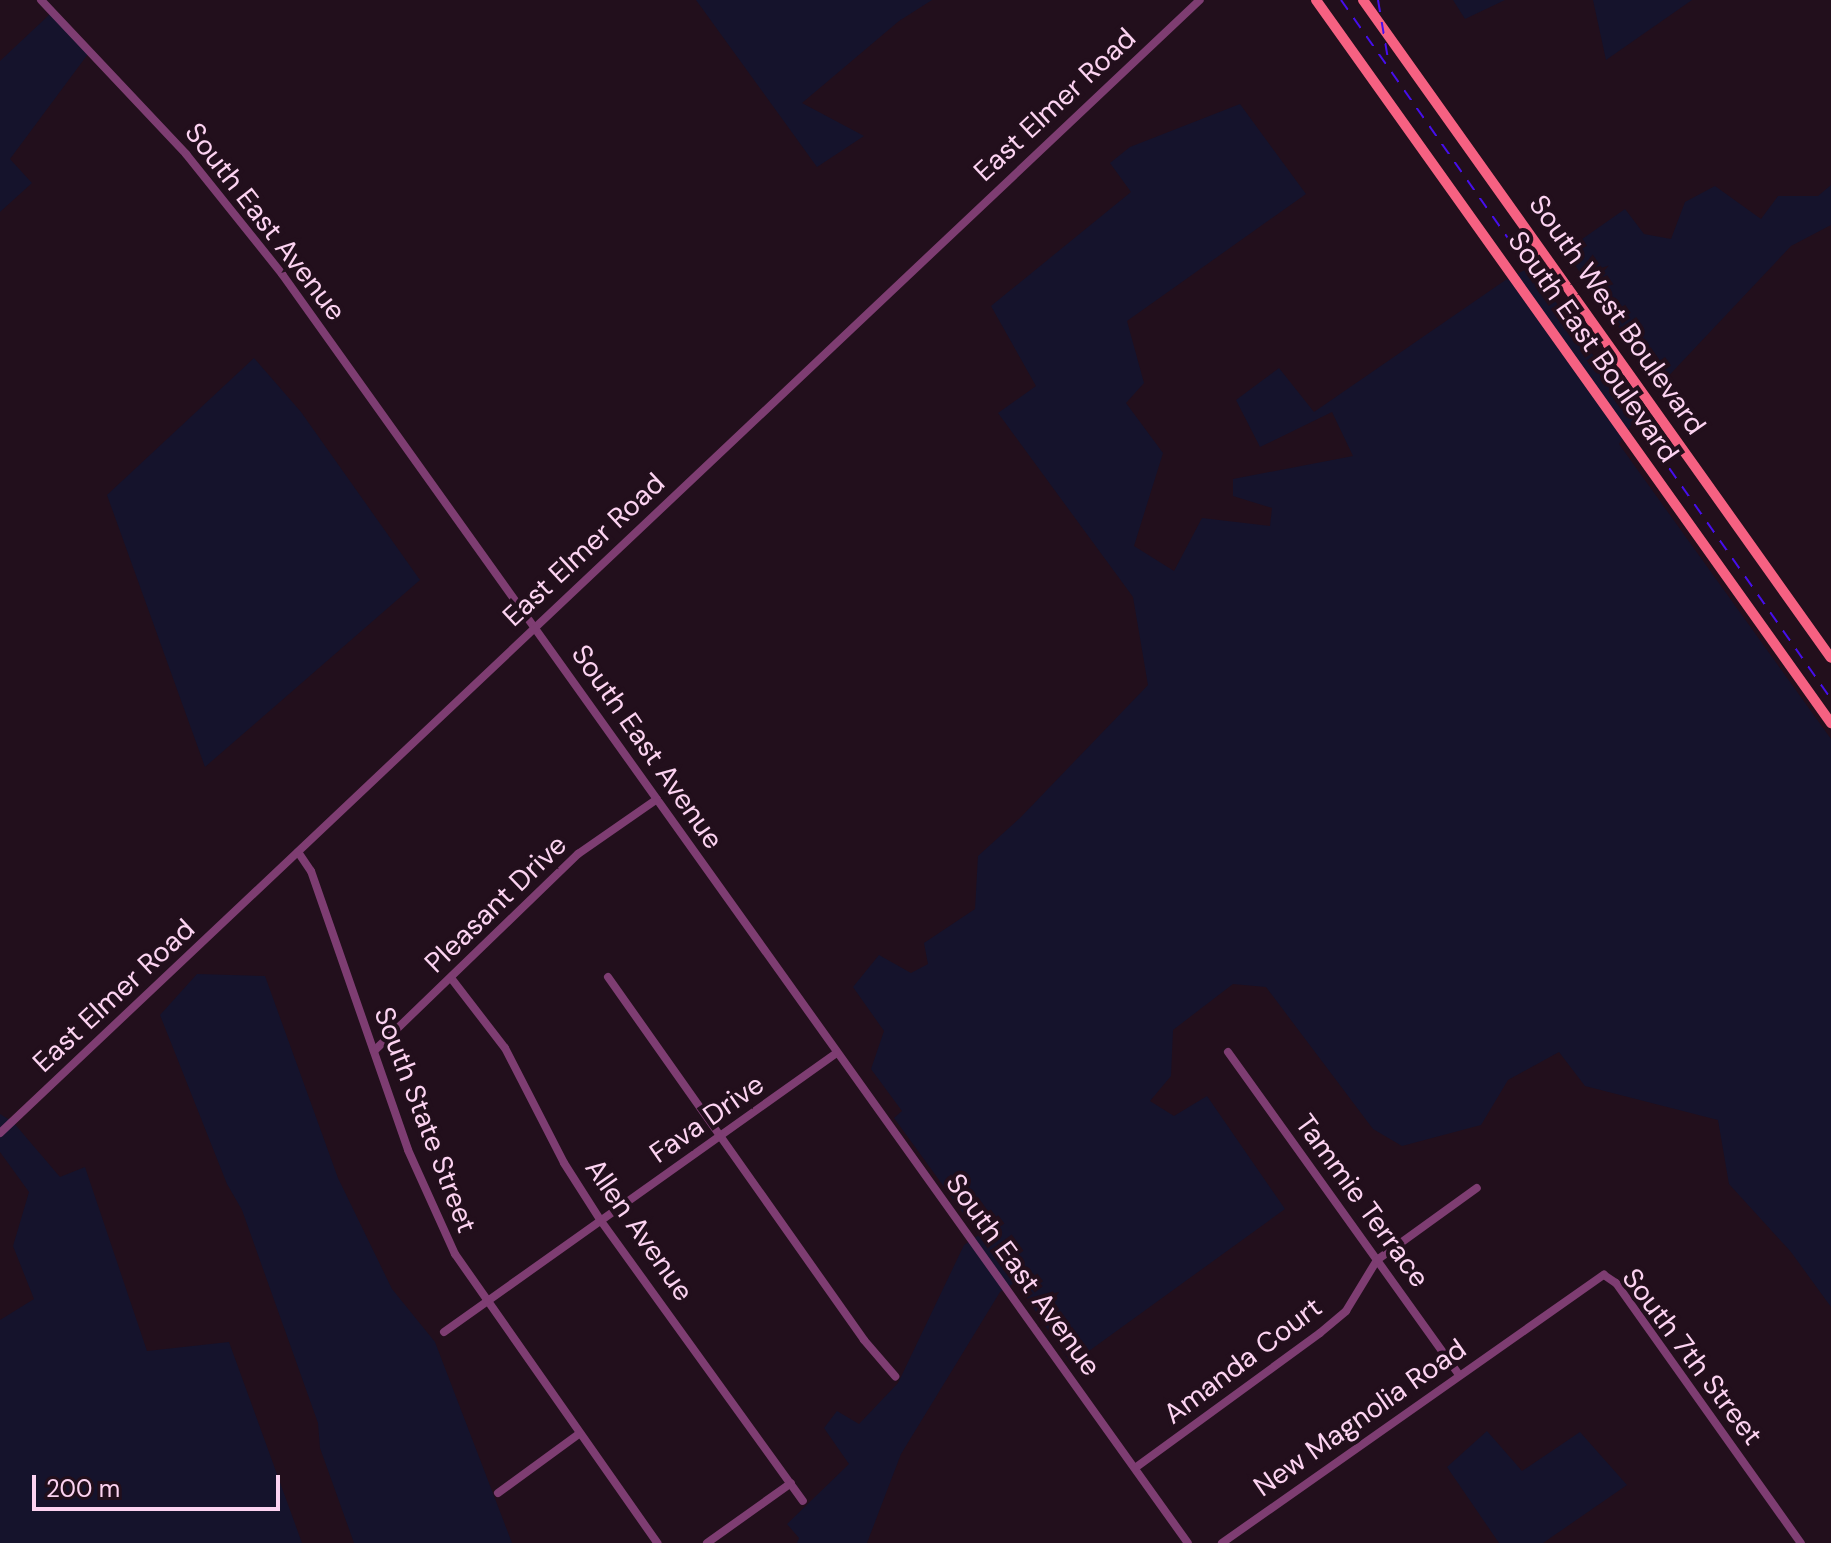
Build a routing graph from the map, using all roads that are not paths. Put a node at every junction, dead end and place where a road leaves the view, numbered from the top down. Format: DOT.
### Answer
graph roads {
  1 [pos="41,0"];
  2 [pos="1200,0"];
  3 [pos="1316,0"];
  4 [pos="1363,0"];
  5 [pos="535,627"];
  6 [pos="1831,658"];
  7 [pos="1831,723"];
  8 [pos="657,799"];
  9 [pos="298,852"];
  10 [pos="608,977"];
  11 [pos="451,978"];
  12 [pos="374,1051"];
  13 [pos="1228,1052"];
  14 [pos="837,1053"];
  15 [pos="0,1133"];
  16 [pos="720,1136"];
  17 [pos="1477,1188"];
  18 [pos="601,1221"];
  19 [pos="1377,1260"];
  20 [pos="485,1303"];
  21 [pos="1524,1329"];
  22 [pos="444,1332"];
  23 [pos="1459,1375"];
  24 [pos="895,1376"];
  25 [pos="579,1434"];
  26 [pos="1135,1468"];
  27 [pos="791,1483"];
  28 [pos="498,1493"];
  29 [pos="803,1501"];
  30 [pos="657,1543"];
  31 [pos="707,1543"];
  32 [pos="1188,1543"];
  33 [pos="1222,1543"];
  34 [pos="1801,1543"];
  1 -- 5 [label="street, South East Avenue"];
  2 -- 5 [label="street, East Elmer Road"];
  3 -- 7 [label="main road, South East Boulevard"];
  4 -- 6 [label="main road, South West Boulevard"];
  5 -- 8 [label="street, South East Avenue"];
  5 -- 9 [label="street, East Elmer Road"];
  8 -- 11 [label="street, Pleasant Drive"];
  8 -- 14 [label="street, South East Avenue"];
  9 -- 12 [label="street, South State Street"];
  9 -- 15 [label="street, East Elmer Road"];
  10 -- 16 [label="street"];
  11 -- 12 [label="street, Pleasant Drive"];
  11 -- 18 [label="street, Allen Avenue"];
  12 -- 20 [label="street, South State Street"];
  13 -- 19 [label="street, Tammie Terrace"];
  14 -- 16 [label="street, Fava Drive"];
  14 -- 26 [label="street, South East Avenue"];
  16 -- 18 [label="street, Fava Drive"];
  16 -- 24 [label="street"];
  17 -- 19 [label="street, Amanda Court"];
  18 -- 20 [label="street, Fava Drive"];
  18 -- 27 [label="street, Allen Avenue"];
  19 -- 23 [label="street, Tammie Terrace"];
  19 -- 26 [label="street, Amanda Court"];
  20 -- 22 [label="street, Fava Drive"];
  20 -- 25 [label="street, South State Street"];
  21 -- 23 [label="street, New Magnolia Road"];
  21 -- 34 [label="street, South 7th Street"];
  23 -- 33 [label="street, New Magnolia Road"];
  25 -- 28 [label="street"];
  25 -- 30 [label="street, South State Street"];
  26 -- 32 [label="street, South East Avenue"];
  27 -- 29 [label="street, Allen Avenue"];
  27 -- 31 [label="street"];
}
